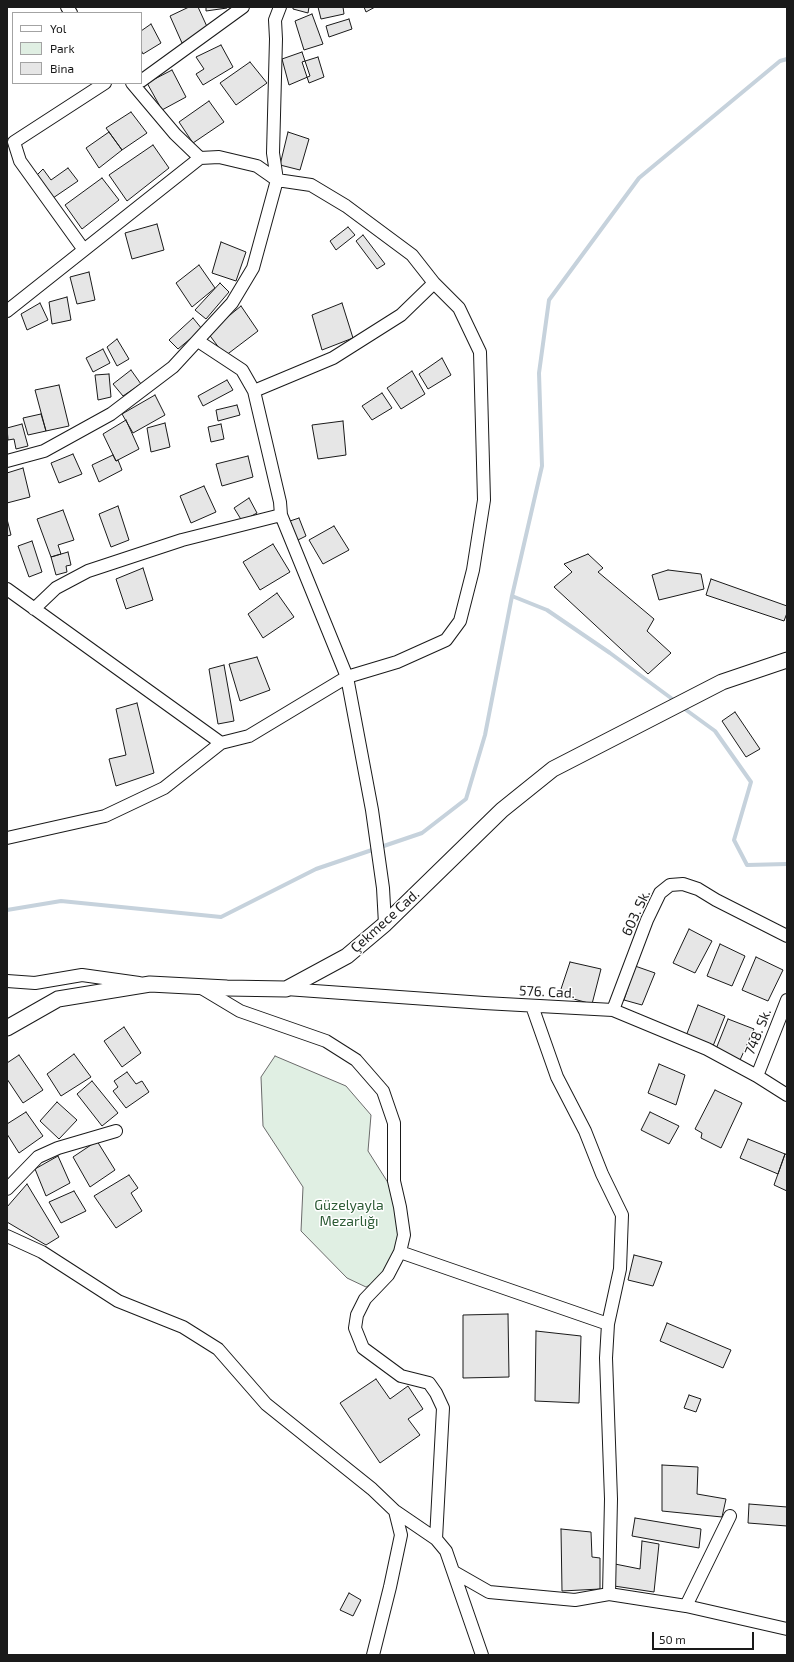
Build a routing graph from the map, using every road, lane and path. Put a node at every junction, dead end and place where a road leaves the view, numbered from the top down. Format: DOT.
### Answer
graph roads {
  1 [pos="243,7"];
  2 [pos="279,7"];
  3 [pos="142,79"];
  4 [pos="103,84"];
  5 [pos="138,84"];
  6 [pos="200,158"];
  7 [pos="277,180"];
  8 [pos="84,250"];
  9 [pos="434,283"];
  10 [pos="7,310"];
  11 [pos="198,341"];
  12 [pos="254,391"];
  13 [pos="7,461"];
  14 [pos="281,515"];
  15 [pos="7,589"];
  16 [pos="34,609"];
  17 [pos="787,660"];
  18 [pos="346,676"];
  19 [pos="221,743"];
  20 [pos="7,838"];
  21 [pos="386,924"];
  22 [pos="787,936"];
  23 [pos="7,981"];
  24 [pos="150,984"];
  25 [pos="200,987"];
  26 [pos="286,989"];
  27 [pos="787,1000"];
  28 [pos="532,1006"];
  29 [pos="613,1010"];
  30 [pos="7,1028"];
  31 [pos="757,1076"];
  32 [pos="787,1094"];
  33 [pos="116,1131"];
  34 [pos="7,1189"];
  35 [pos="7,1236"];
  36 [pos="400,1252"];
  37 [pos="608,1324"];
  38 [pos="395,1510"];
  39 [pos="730,1516"];
  40 [pos="436,1539"];
  41 [pos="454,1572"];
  42 [pos="609,1594"];
  43 [pos="686,1606"];
  44 [pos="787,1629"];
  45 [pos="373,1655"];
  46 [pos="482,1655"];
  1 -- 3 [label="street"];
  2 -- 7 [label="street"];
  4 -- 8 [label="street"];
  5 -- 6 [label="street"];
  6 -- 7 [label="street"];
  6 -- 8 [label="street"];
  7 -- 9 [label="street"];
  7 -- 11 [label="street"];
  8 -- 10 [label="street"];
  9 -- 12 [label="street"];
  9 -- 18 [label="street"];
  11 -- 12 [label="street"];
  11 -- 13 [label="street"];
  12 -- 14 [label="street"];
  14 -- 16 [label="street"];
  14 -- 18 [label="street"];
  15 -- 16 [label="street"];
  16 -- 19 [label="street"];
  17 -- 21 [label="street, Çekmece Cad."];
  18 -- 19 [label="street"];
  18 -- 21 [label="street"];
  19 -- 20 [label="street"];
  21 -- 26 [label="street, Çekmece Cad."];
  22 -- 29 [label="street, 603. Sk."];
  23 -- 24 [label="street"];
  24 -- 25 [label="street, Çekmece Cad."];
  24 -- 30 [label="street, Çekmece Cad."];
  25 -- 26 [label="street, Çekmece Cad."];
  25 -- 36 [label="street"];
  26 -- 28 [label="street, 576. Cad."];
  27 -- 31 [label="street, 748. Sk."];
  28 -- 29 [label="street, 576. Cad."];
  28 -- 37 [label="street"];
  29 -- 31 [label="street, 576. Cad."];
  31 -- 32 [label="street, 576. Cad."];
  33 -- 34 [label="street"];
  35 -- 38 [label="street"];
  36 -- 37 [label="street"];
  36 -- 40 [label="street"];
  37 -- 42 [label="street"];
  38 -- 40 [label="street"];
  38 -- 45 [label="street"];
  39 -- 43 [label="street"];
  40 -- 41 [label="street"];
  41 -- 42 [label="street"];
  41 -- 46 [label="street"];
  42 -- 43 [label="street"];
  43 -- 44 [label="street"];
}
